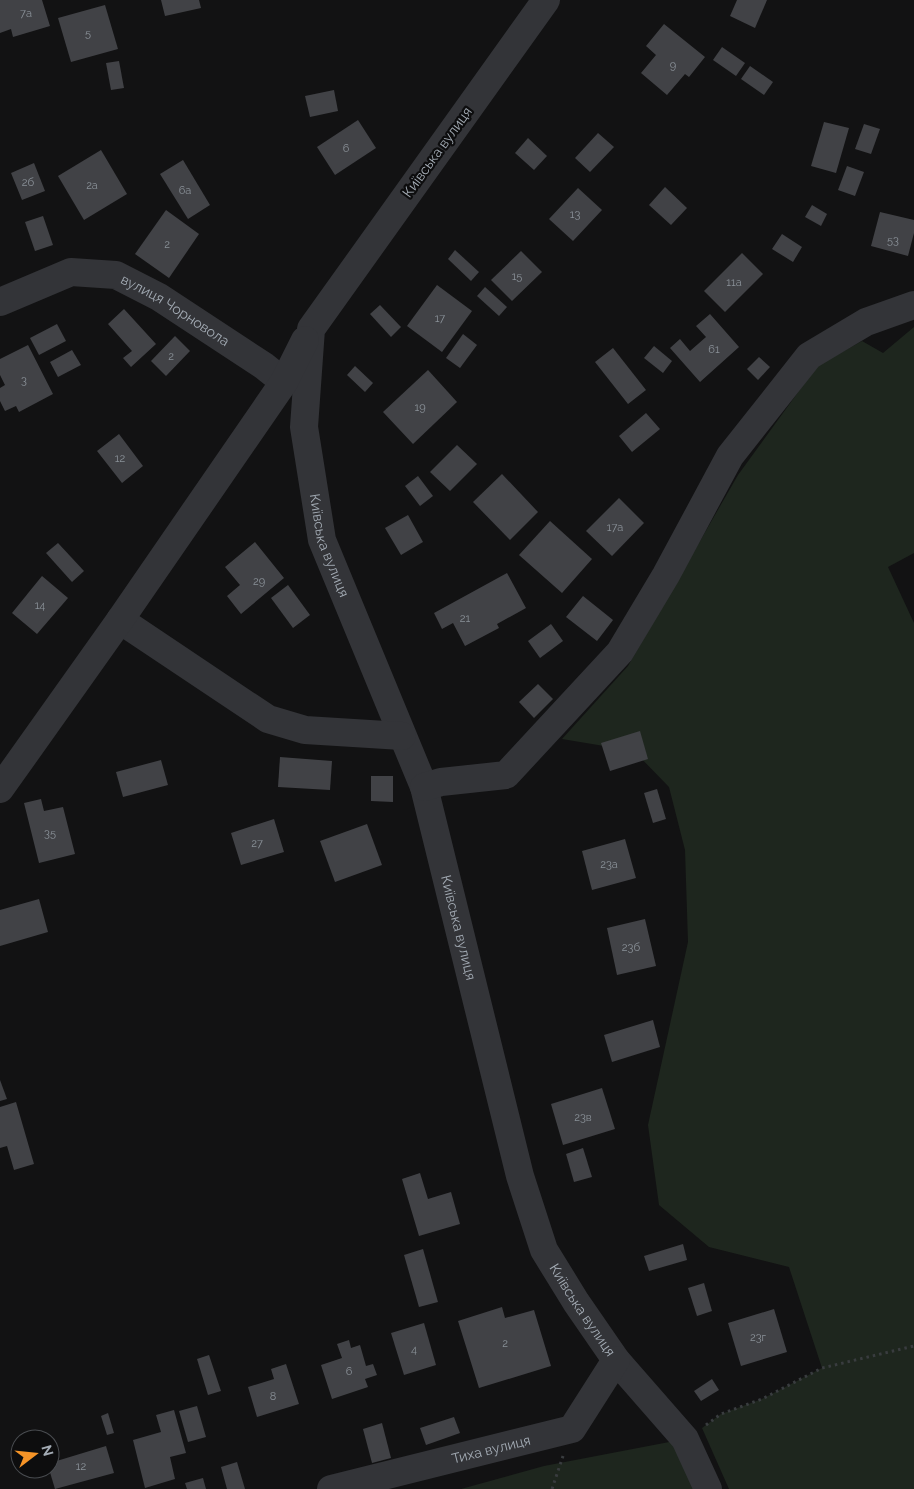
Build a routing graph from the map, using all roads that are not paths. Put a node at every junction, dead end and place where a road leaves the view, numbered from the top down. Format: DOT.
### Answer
graph roads {
  1 [pos="546,0"];
  2 [pos="0,302"];
  3 [pos="914,305"];
  4 [pos="310,329"];
  5 [pos="284,382"];
  6 [pos="120,620"];
  7 [pos="402,736"];
  8 [pos="424,787"];
  9 [pos="0,789"];
  10 [pos="616,1360"];
  11 [pos="332,1489"];
  12 [pos="708,1489"];
  1 -- 4 [label="street, Київська вулиця"];
  2 -- 5 [label="street, вулиця Чорновола"];
  3 -- 8 [label="street"];
  4 -- 5 [label="street, Київська вулиця"];
  4 -- 7 [label="street, Київська вулиця"];
  5 -- 6 [label="street, Київська вулиця"];
  6 -- 7 [label="street"];
  6 -- 9 [label="street, Київська вулиця"];
  7 -- 8 [label="street, Київська вулиця"];
  8 -- 10 [label="street, Київська вулиця"];
  10 -- 11 [label="street, Тиха вулиця"];
  10 -- 12 [label="street, Київська вулиця"];
}
